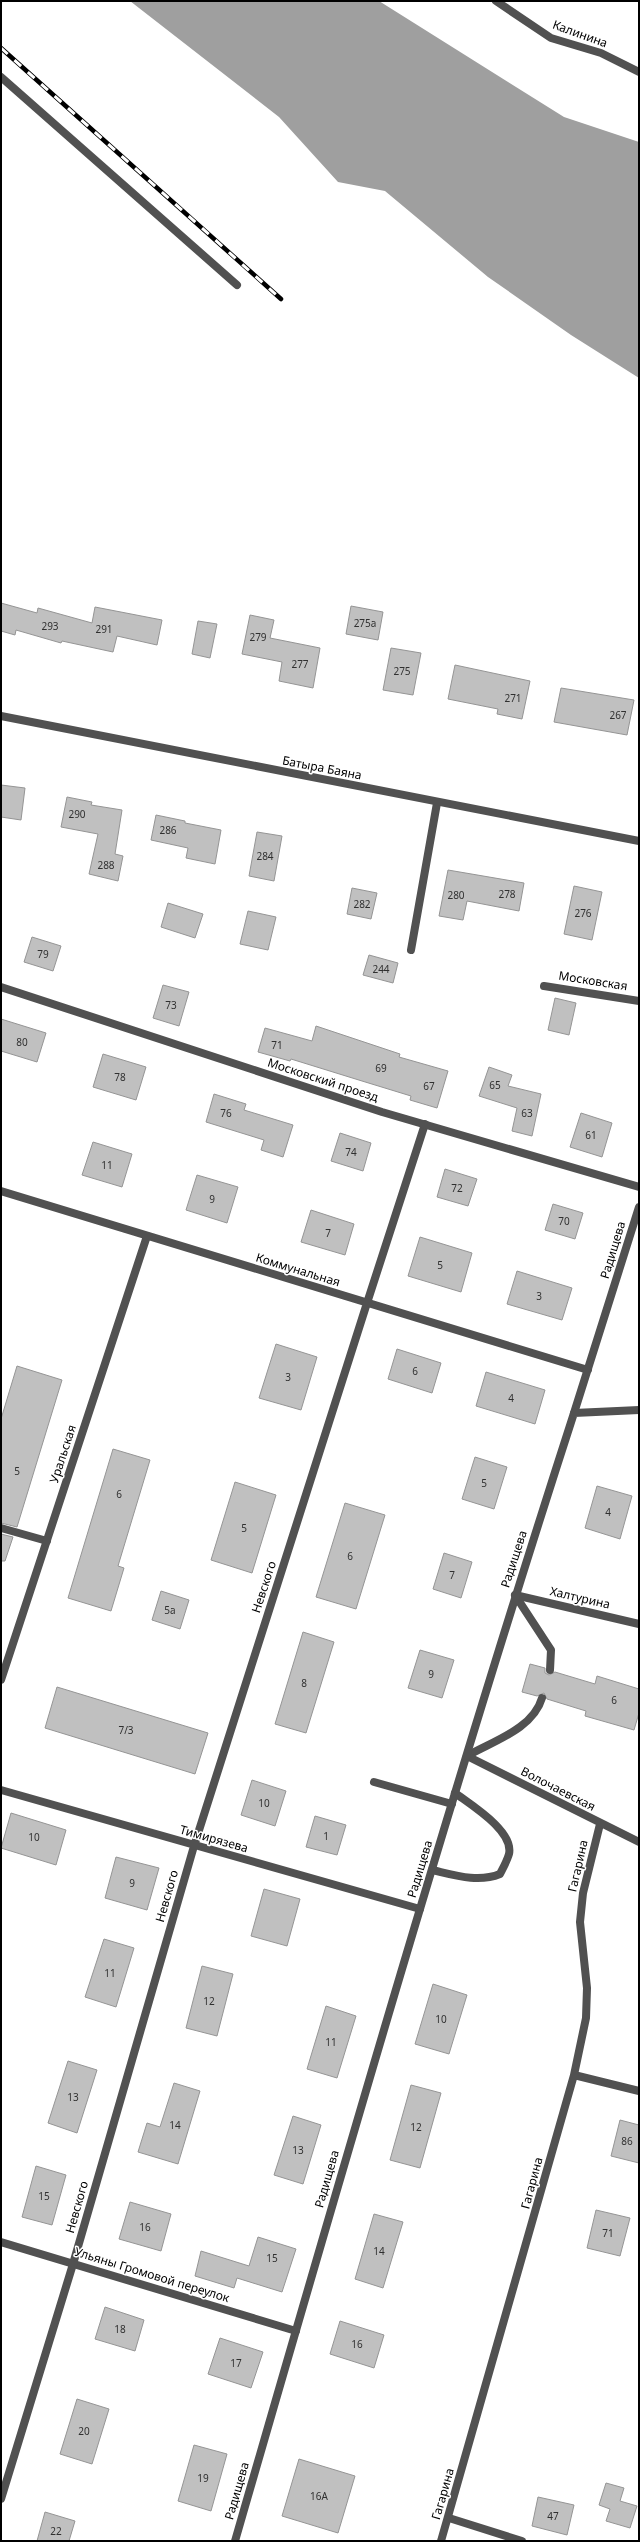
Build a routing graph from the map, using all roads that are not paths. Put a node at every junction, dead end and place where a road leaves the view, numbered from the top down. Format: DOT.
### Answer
graph roads {
  1 [pos="496,1"];
  2 [pos="639,72"];
  3 [pos="1,77"];
  4 [pos="237,285"];
  5 [pos="1,716"];
  6 [pos="437,803"];
  7 [pos="639,841"];
  8 [pos="411,950"];
  9 [pos="544,986"];
  10 [pos="1,987"];
  11 [pos="639,1001"];
  12 [pos="426,1124"];
  13 [pos="639,1187"];
  14 [pos="1,1191"];
  15 [pos="639,1207"];
  16 [pos="147,1236"];
  17 [pos="367,1303"];
  18 [pos="588,1370"];
  19 [pos="639,1410"];
  20 [pos="574,1413"];
  21 [pos="1,1528"];
  22 [pos="47,1541"];
  23 [pos="515,1595"];
  24 [pos="639,1624"];
  25 [pos="550,1670"];
  26 [pos="1,1680"];
  27 [pos="542,1698"];
  28 [pos="467,1756"];
  29 [pos="374,1782"];
  30 [pos="1,1790"];
  31 [pos="455,1793"];
  32 [pos="452,1804"];
  33 [pos="600,1824"];
  34 [pos="639,1842"];
  35 [pos="194,1846"];
  36 [pos="432,1870"];
  37 [pos="420,1909"];
  38 [pos="574,2075"];
  39 [pos="639,2091"];
  40 [pos="1,2242"];
  41 [pos="73,2264"];
  42 [pos="296,2331"];
  43 [pos="1,2499"];
  44 [pos="449,2518"];
  45 [pos="235,2541"];
  46 [pos="441,2541"];
  47 [pos="522,2541"];
  1 -- 2 [label="street, Калинина"];
  3 -- 4 [label="street"];
  5 -- 6 [label="street, Батыра Баяна"];
  6 -- 7 [label="street, Батыра Баяна"];
  6 -- 8 [label="street"];
  9 -- 11 [label="street, Московская"];
  10 -- 12 [label="street, Московский проезд"];
  12 -- 13 [label="street, Московский проезд"];
  12 -- 17 [label="street, Невского"];
  14 -- 16 [label="street, Коммунальная"];
  15 -- 18 [label="street, Радищева"];
  16 -- 17 [label="street, Коммунальная"];
  16 -- 22 [label="street, Уральская"];
  17 -- 18 [label="street, Коммунальная"];
  17 -- 35 [label="street, Невского"];
  18 -- 20 [label="street, Радищева"];
  19 -- 20 [label="street"];
  20 -- 23 [label="street, Радищева"];
  21 -- 22 [label="street"];
  22 -- 26 [label="street, Уральская"];
  23 -- 24 [label="street, Халтурина"];
  23 -- 25 [label="street"];
  23 -- 28 [label="street, Радищева"];
  27 -- 28 [label="street"];
  28 -- 31 [label="street, Радищева"];
  28 -- 33 [label="street, Волочаевская"];
  29 -- 32 [label="street"];
  30 -- 35 [label="street, Тимирязева"];
  31 -- 32 [label="street, Радищева"];
  31 -- 36 [label="street"];
  32 -- 36 [label="street, Радищева"];
  33 -- 34 [label="street, Волочаевская"];
  33 -- 38 [label="street, Гагарина"];
  35 -- 37 [label="street, Тимирязева"];
  35 -- 41 [label="street, Невского"];
  36 -- 37 [label="street, Радищева"];
  37 -- 42 [label="street, Радищева"];
  38 -- 39 [label="street"];
  38 -- 44 [label="street, Гагарина"];
  40 -- 41 [label="street, Ульяны Громовой переулок"];
  41 -- 42 [label="street, Ульяны Громовой переулок"];
  41 -- 43 [label="street, Невского"];
  42 -- 45 [label="street, Радищева"];
  44 -- 46 [label="street, Гагарина"];
  44 -- 47 [label="street"];
}
